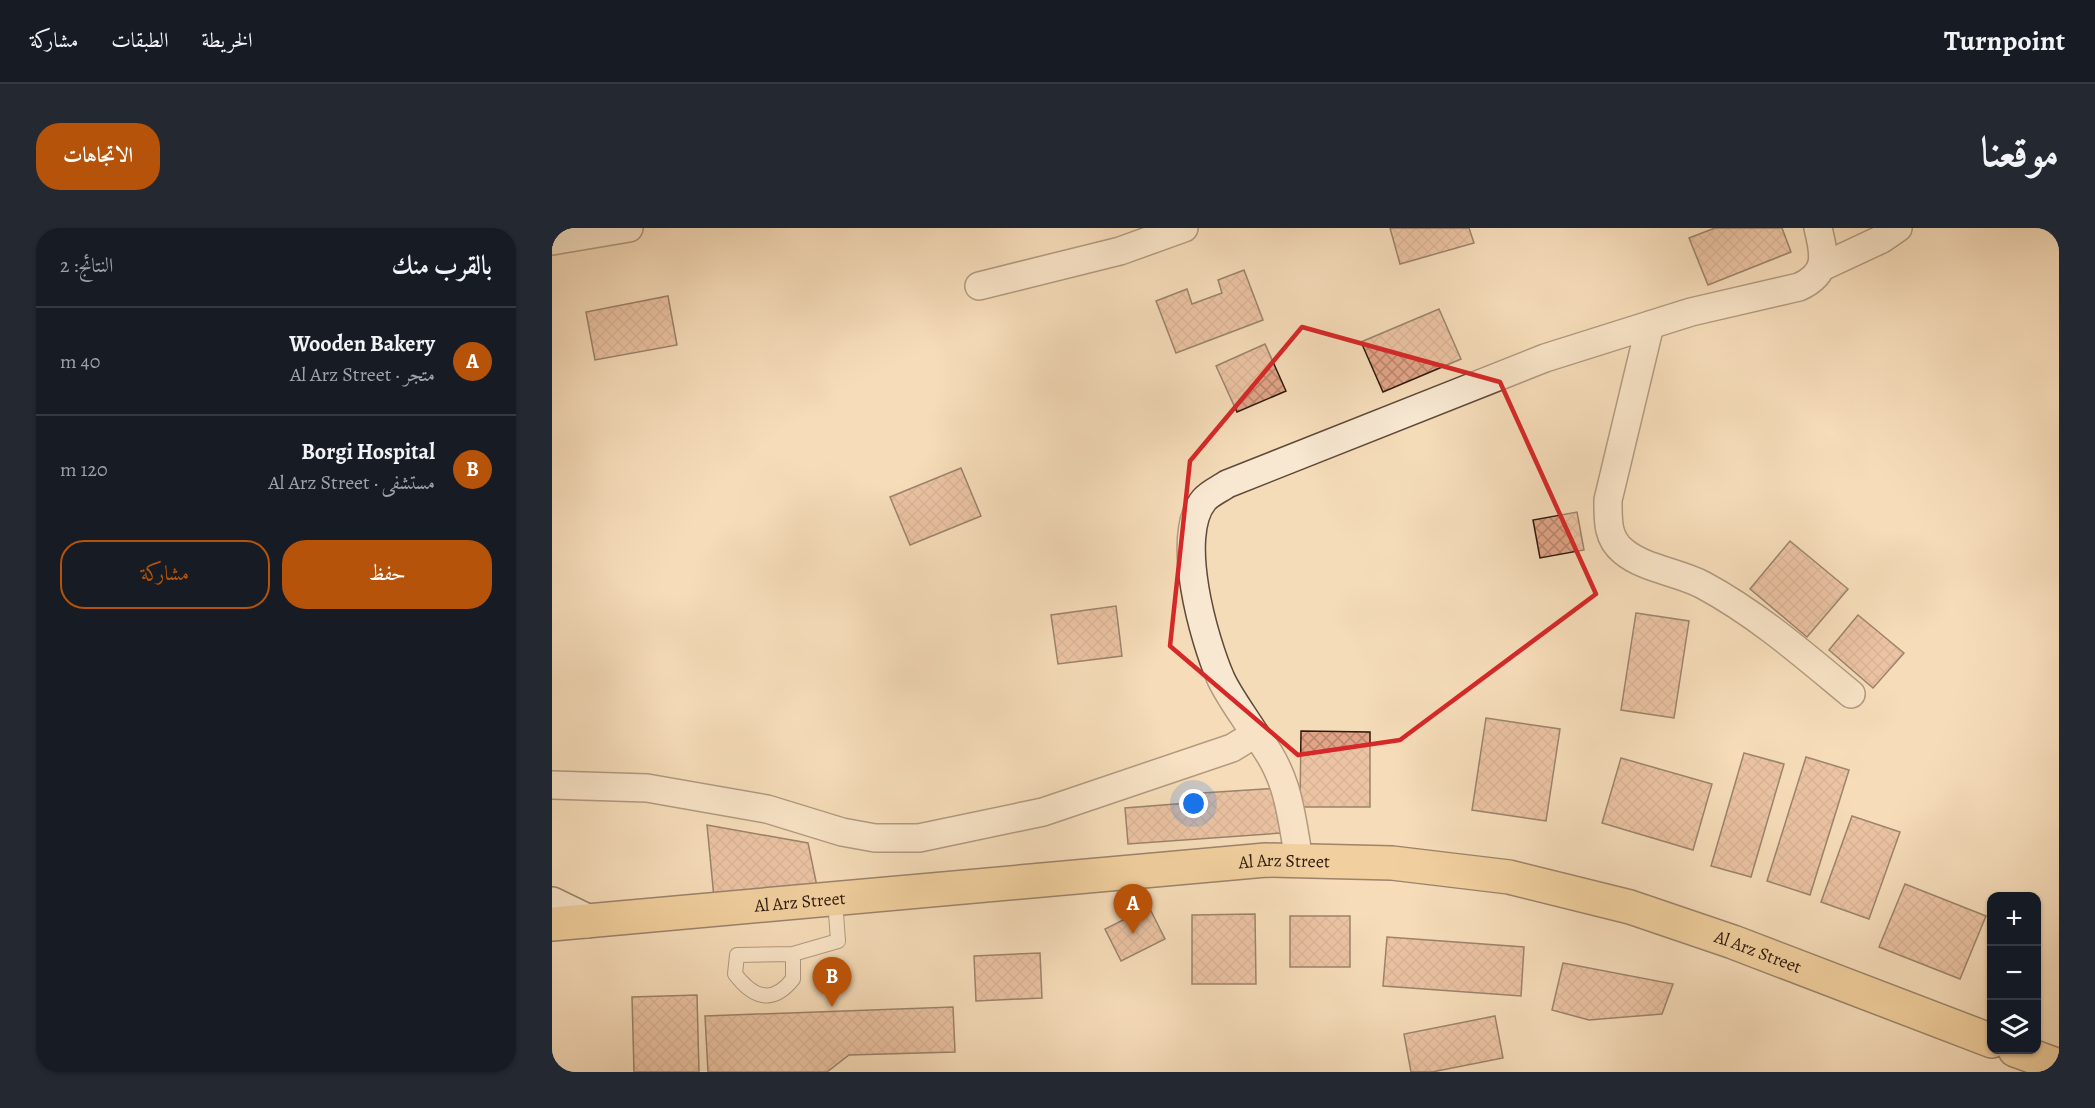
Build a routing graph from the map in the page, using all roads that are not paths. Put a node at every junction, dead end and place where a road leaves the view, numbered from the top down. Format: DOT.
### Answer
graph roads {
  1 [pos="629,228"];
  2 [pos="1184,228"];
  3 [pos="1818,228"];
  4 [pos="1898,228"];
  5 [pos="552,241"];
  6 [pos="1822,267"];
  7 [pos="979,286"];
  8 [pos="1650,325"];
  9 [pos="1851,694"];
  10 [pos="1256,734"];
  11 [pos="552,785"];
  12 [pos="1299,861"];
  13 [pos="835,899"];
  14 [pos="552,904"];
  15 [pos="587,921"];
  16 [pos="552,924"];
  17 [pos="793,954"];
  18 [pos="1987,1039"];
  19 [pos="2026,1054"];
  20 [pos="2059,1066"];
  1 -- 5 [label="street"];
  2 -- 7 [label="street"];
  3 -- 6 [label="street"];
  4 -- 6 [label="street"];
  6 -- 8 [label="street"];
  8 -- 9 [label="street"];
  8 -- 10 [label="street"];
  10 -- 11 [label="street"];
  10 -- 12 [label="street"];
  12 -- 13 [label="main road, Al Arz Street"];
  12 -- 18 [label="main road, Al Arz Street"];
  13 -- 15 [label="main road, Al Arz Street"];
  13 -- 17 [label="lane"];
  14 -- 15 [label="main road"];
  15 -- 16 [label="main road, Al Arz Street"];
  17 -- 17 [label="lane"];
  19 -- 20 [label="main road"];
}
